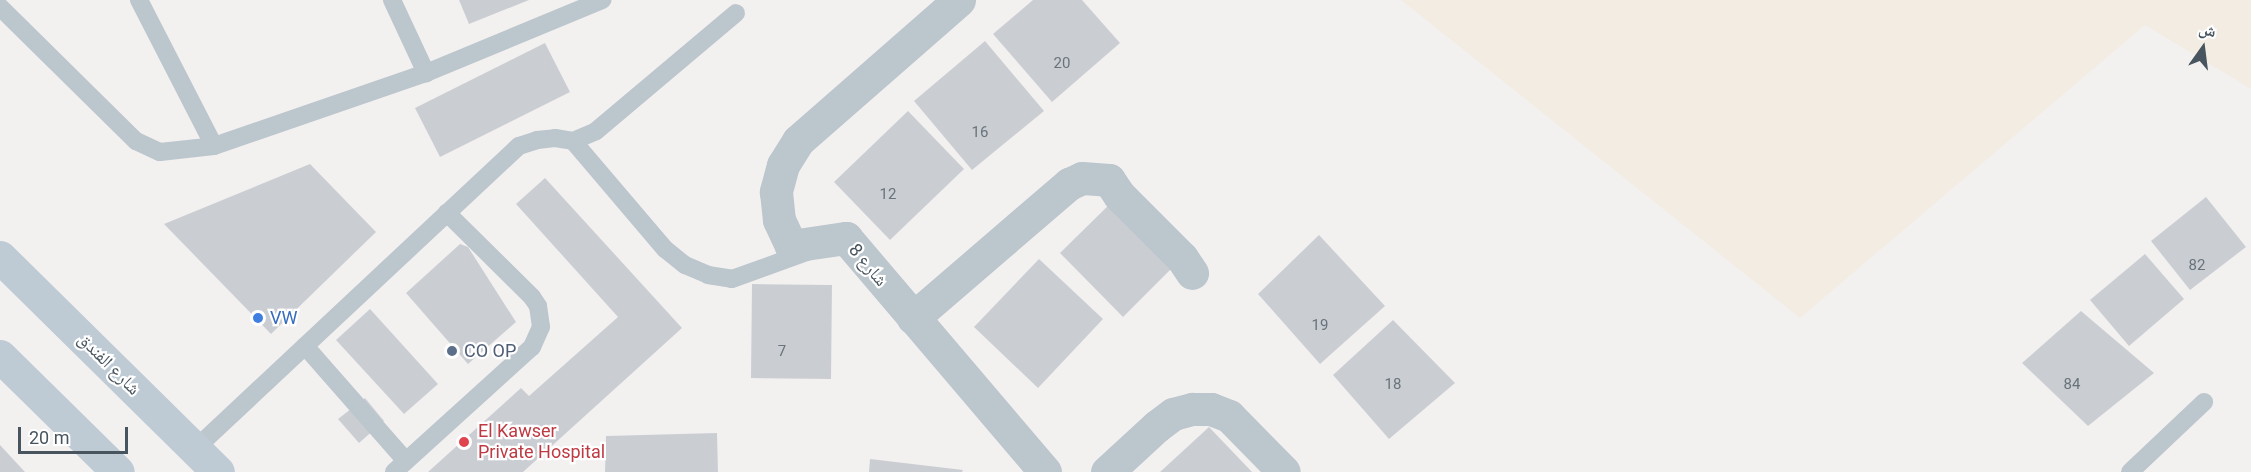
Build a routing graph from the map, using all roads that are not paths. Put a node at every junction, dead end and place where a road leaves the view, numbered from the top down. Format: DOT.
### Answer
graph roads {
  1 [pos="139,0"];
  2 [pos="392,0"];
  3 [pos="602,0"];
  4 [pos="959,0"];
  5 [pos="0,7"];
  6 [pos="736,13"];
  7 [pos="426,73"];
  8 [pos="573,141"];
  9 [pos="214,147"];
  10 [pos="447,213"];
  11 [pos="846,238"];
  12 [pos="0,257"];
  13 [pos="1192,273"];
  14 [pos="913,318"];
  15 [pos="305,346"];
  16 [pos="0,356"];
  17 [pos="2204,402"];
  18 [pos="195,449"];
  19 [pos="400,467"];
  20 [pos="118,472"];
  21 [pos="218,472"];
  22 [pos="1045,472"];
  23 [pos="1107,472"];
  24 [pos="1284,472"];
  25 [pos="2130,472"];
  1 -- 9 [label="lane"];
  2 -- 7 [label="lane"];
  3 -- 7 [label="lane"];
  4 -- 11 [label="street, شارع 8"];
  5 -- 9 [label="lane"];
  6 -- 8 [label="lane"];
  7 -- 9 [label="lane"];
  8 -- 10 [label="lane"];
  8 -- 11 [label="lane"];
  10 -- 15 [label="lane"];
  10 -- 19 [label="lane"];
  11 -- 14 [label="street, شارع 8"];
  12 -- 18 [label="street, شارع الفندق"];
  13 -- 14 [label="street"];
  14 -- 22 [label="street, شارع 8"];
  15 -- 18 [label="lane"];
  15 -- 19 [label="lane"];
  16 -- 20 [label="street"];
  17 -- 25 [label="lane"];
  18 -- 21 [label="street, شارع الفندق"];
  23 -- 24 [label="street"];
}
